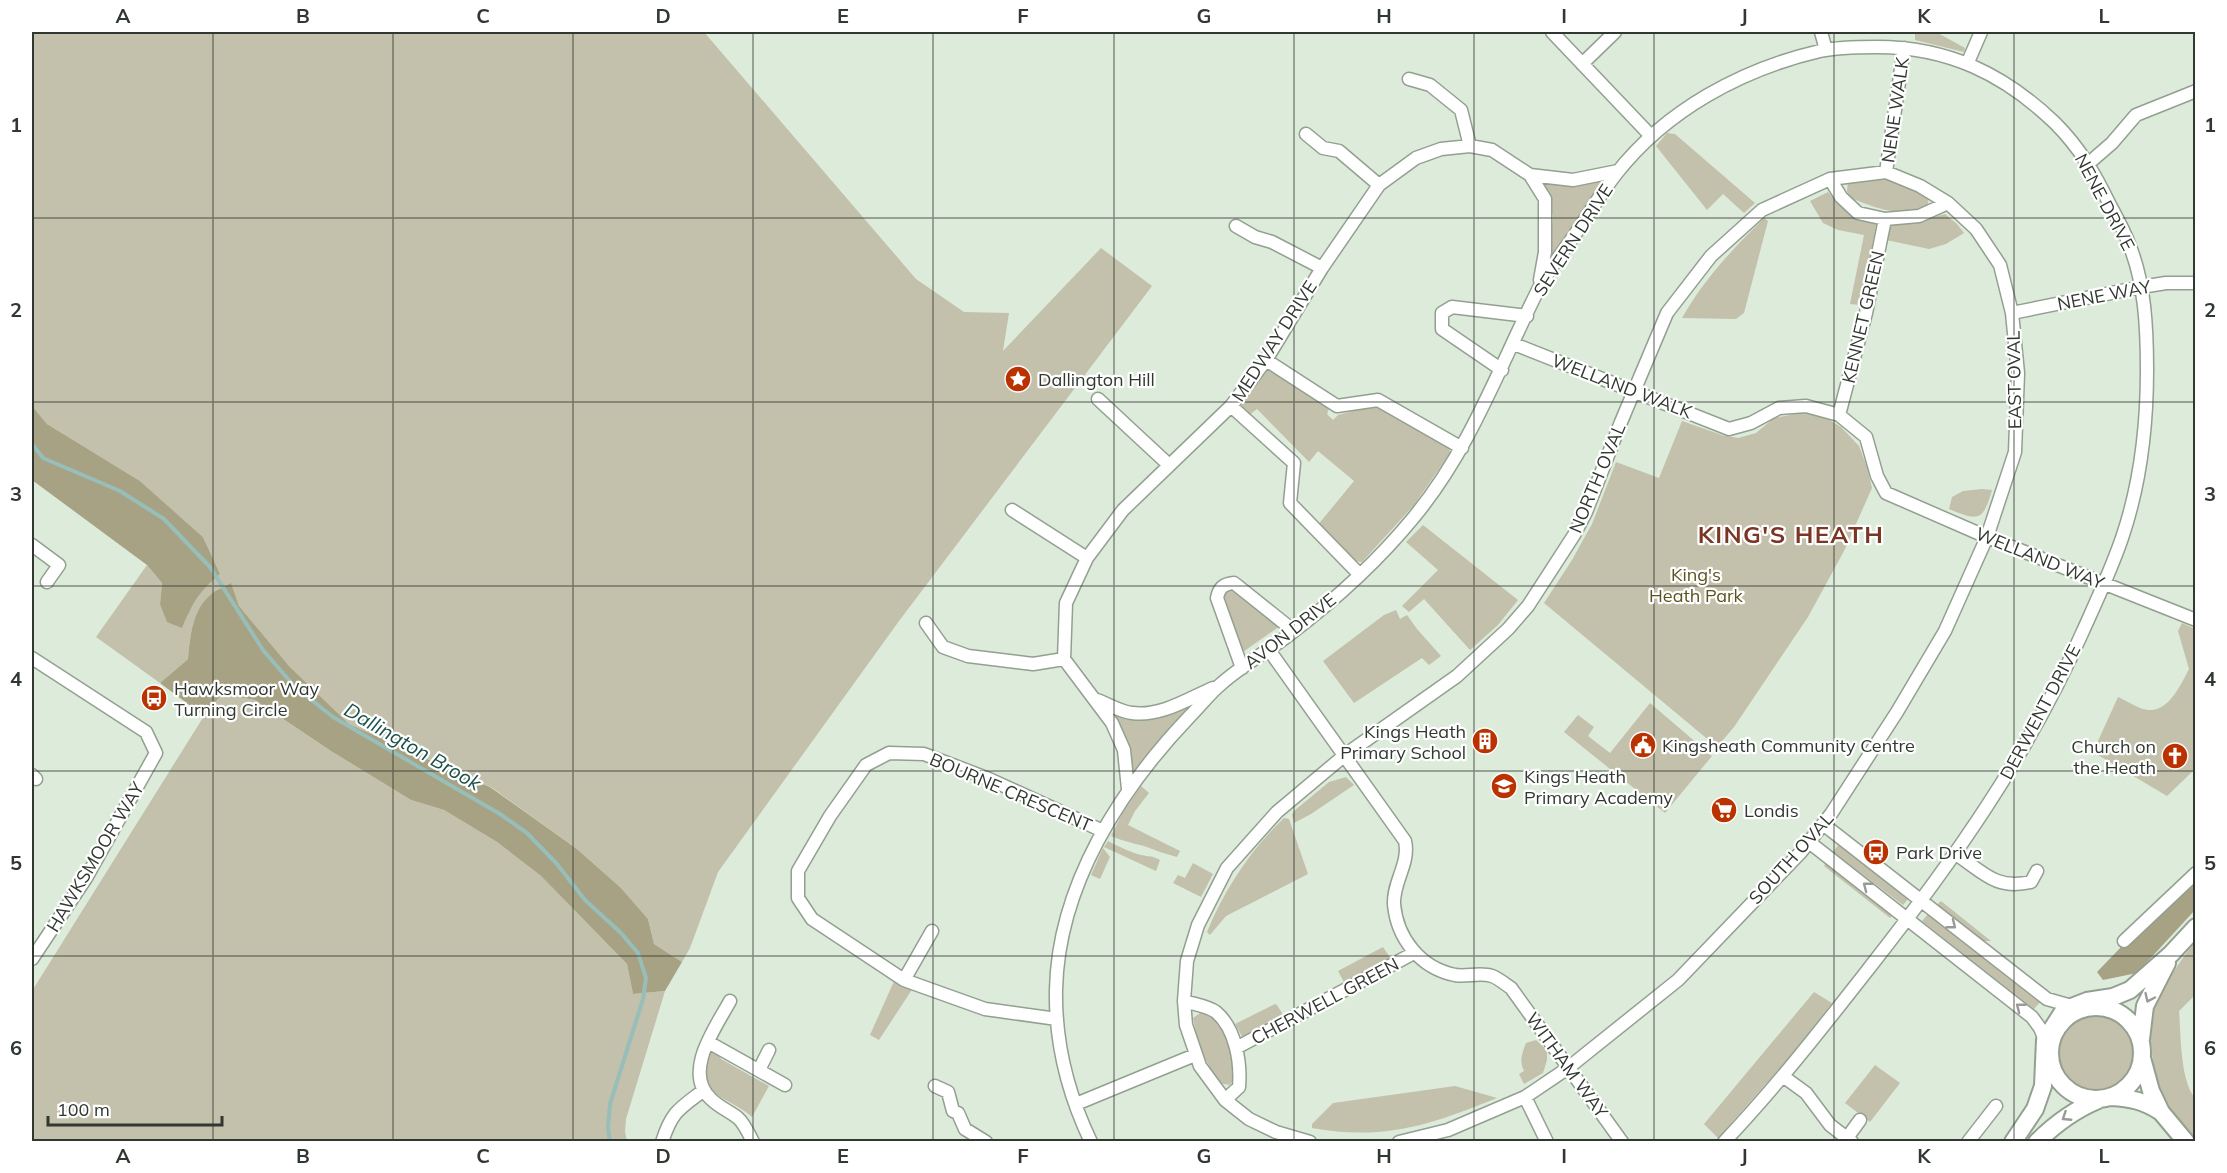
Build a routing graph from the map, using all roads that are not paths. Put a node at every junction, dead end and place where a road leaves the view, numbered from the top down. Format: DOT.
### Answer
graph roads {
  1 [pos="1552,32"];
  2 [pos="1615,32"];
  3 [pos="1821,32"];
  4 [pos="1981,32"];
  5 [pos="1904,48"];
  6 [pos="1826,50"];
  7 [pos="1968,62"];
  8 [pos="1582,64"];
  9 [pos="1410,79"];
  10 [pos="2196,91"];
  11 [pos="1306,134"];
  12 [pos="1651,136"];
  13 [pos="1470,146"];
  14 [pos="2089,163"];
  15 [pos="1618,171"];
  16 [pos="1886,172"];
  17 [pos="1530,175"];
  18 [pos="1830,179"];
  19 [pos="1379,185"];
  20 [pos="1948,203"];
  21 [pos="1885,219"];
  22 [pos="1236,226"];
  23 [pos="1322,268"];
  24 [pos="2196,283"];
  25 [pos="1539,287"];
  26 [pos="2141,287"];
  27 [pos="2012,313"];
  28 [pos="1527,316"];
  29 [pos="1514,344"];
  30 [pos="1266,360"];
  31 [pos="1502,370"];
  32 [pos="1634,390"];
  33 [pos="1098,399"];
  34 [pos="1231,406"];
  35 [pos="1839,415"];
  36 [pos="1462,448"];
  37 [pos="1169,465"];
  38 [pos="1012,510"];
  39 [pos="1987,537"];
  40 [pos="32,545"];
  41 [pos="1087,558"];
  42 [pos="1360,575"];
  43 [pos="46,582"];
  44 [pos="2105,583"];
  45 [pos="2196,620"];
  46 [pos="926,623"];
  47 [pos="1294,631"];
  48 [pos="1269,650"];
  49 [pos="32,658"];
  50 [pos="1064,659"];
  51 [pos="1242,668"];
  52 [pos="1219,686"];
  53 [pos="1096,700"];
  54 [pos="1346,755"];
  55 [pos="1128,789"];
  56 [pos="1823,825"];
  57 [pos="1103,831"];
  58 [pos="1809,842"];
  59 [pos="1956,854"];
  60 [pos="2037,871"];
  61 [pos="2196,873"];
  62 [pos="1922,902"];
  63 [pos="1908,918"];
  64 [pos="2196,927"];
  65 [pos="932,931"];
  66 [pos="2124,941"];
  67 [pos="1414,953"];
  68 [pos="2171,954"];
  69 [pos="32,959"];
  70 [pos="904,980"];
  71 [pos="730,1001"];
  72 [pos="1184,1001"];
  73 [pos="2077,1008"];
  74 [pos="1057,1019"];
  75 [pos="708,1042"];
  76 [pos="1236,1048"];
  77 [pos="770,1050"];
  78 [pos="2142,1051"];
  79 [pos="2048,1053"];
  80 [pos="1195,1055"];
  81 [pos="1568,1068"];
  82 [pos="759,1070"];
  83 [pos="1784,1077"];
  84 [pos="785,1085"];
  85 [pos="935,1086"];
  86 [pos="704,1090"];
  87 [pos="1525,1096"];
  88 [pos="2105,1098"];
  89 [pos="1225,1100"];
  90 [pos="1076,1104"];
  91 [pos="1996,1106"];
  92 [pos="2161,1112"];
  93 [pos="1860,1120"];
  94 [pos="1850,1140"];
  95 [pos="662,1142"];
  96 [pos="753,1142"];
  97 [pos="986,1142"];
  98 [pos="1091,1142"];
  99 [pos="1310,1142"];
  100 [pos="1399,1142"];
  101 [pos="1547,1142"];
  102 [pos="1622,1142"];
  103 [pos="1724,1142"];
  104 [pos="1968,1142"];
  105 [pos="2013,1142"];
  106 [pos="2019,1142"];
  107 [pos="2037,1142"];
  108 [pos="2186,1142"];
  1 -- 8 [label="street"];
  2 -- 8 [label="street"];
  3 -- 6 [label="street"];
  4 -- 7 [label="street"];
  5 -- 6 [label="street, NENE DRIVE"];
  5 -- 7 [label="street, NENE DRIVE"];
  5 -- 16 [label="street, NENE WALK"];
  6 -- 12 [label="street, SEVERN DRIVE"];
  7 -- 14 [label="street, NENE DRIVE"];
  8 -- 12 [label="street"];
  9 -- 13 [label="street"];
  10 -- 14 [label="street"];
  11 -- 19 [label="street"];
  12 -- 15 [label="street, SEVERN DRIVE"];
  13 -- 17 [label="street, MEDWAY DRIVE"];
  13 -- 19 [label="street, MEDWAY DRIVE"];
  14 -- 26 [label="street, NENE DRIVE"];
  15 -- 17 [label="street, MEDWAY DRIVE"];
  15 -- 25 [label="street, SEVERN DRIVE"];
  16 -- 18 [label="street, EAST OVAL"];
  16 -- 20 [label="street, EAST OVAL"];
  17 -- 25 [label="street, MEDWAY DRIVE"];
  18 -- 21 [label="street"];
  18 -- 32 [label="street, EAST OVAL"];
  19 -- 23 [label="street, MEDWAY DRIVE"];
  20 -- 21 [label="street"];
  20 -- 27 [label="street, EAST OVAL"];
  21 -- 35 [label="street, KENNET GREEN"];
  22 -- 23 [label="street"];
  23 -- 30 [label="street, MEDWAY DRIVE"];
  24 -- 26 [label="street, NENE WAY"];
  25 -- 28 [label="street, SEVERN DRIVE"];
  26 -- 27 [label="street, NENE WAY"];
  26 -- 44 [label="street, DERWENT DRIVE"];
  27 -- 39 [label="street, EAST OVAL"];
  28 -- 29 [label="street, SEVERN DRIVE"];
  28 -- 31 [label="street"];
  29 -- 31 [label="street, SEVERN DRIVE"];
  29 -- 32 [label="street, WELLAND WALK"];
  30 -- 34 [label="street, MEDWAY DRIVE"];
  30 -- 36 [label="street"];
  31 -- 36 [label="street, SEVERN DRIVE"];
  32 -- 35 [label="street, WELLAND WALK"];
  32 -- 54 [label="street, NORTH OVAL"];
  33 -- 37 [label="street"];
  34 -- 37 [label="street, MEDWAY DRIVE"];
  34 -- 42 [label="street"];
  35 -- 39 [label="street, WELLAND WAY"];
  36 -- 42 [label="street, SEVERN DRIVE"];
  37 -- 41 [label="street, MEDWAY DRIVE"];
  38 -- 41 [label="street"];
  39 -- 44 [label="street, WELLAND WAY"];
  39 -- 56 [label="street, SOUTH OVAL"];
  40 -- 43 [label="street"];
  41 -- 50 [label="street, MEDWAY DRIVE"];
  42 -- 47 [label="street, AVON DRIVE"];
  44 -- 45 [label="street, WELLAND WAY"];
  44 -- 59 [label="street, DERWENT DRIVE"];
  46 -- 50 [label="street"];
  47 -- 48 [label="street, AVON DRIVE"];
  47 -- 51 [label="street"];
  48 -- 51 [label="street, AVON DRIVE"];
  48 -- 54 [label="street"];
  49 -- 69 [label="street, HAWKSMOOR WAY"];
  50 -- 53 [label="street"];
  51 -- 52 [label="street, AVON DRIVE"];
  52 -- 53 [label="street, AVON DRIVE"];
  52 -- 55 [label="street, AVON DRIVE"];
  53 -- 55 [label="street"];
  54 -- 67 [label="street"];
  54 -- 72 [label="street, NORTH OVAL"];
  55 -- 57 [label="street, AVON DRIVE"];
  56 -- 58 [label="street, SOUTH OVAL"];
  56 -- 62 [label="street"];
  57 -- 70 [label="street, BOURNE CRESCENT"];
  57 -- 74 [label="street, AVON DRIVE"];
  63 -- 58 [label="street, one-way"];
  58 -- 81 [label="street, SOUTH OVAL"];
  59 -- 60 [label="street"];
  59 -- 62 [label="street, DERWENT DRIVE"];
  61 -- 66 [label="street"];
  62 -- 63 [label="street, DERWENT DRIVE"];
  62 -- 73 [label="street, one-way"];
  79 -- 63 [label="street, one-way"];
  63 -- 83 [label="street, DERWENT DRIVE"];
  64 -- 68 [label="street"];
  65 -- 70 [label="street"];
  67 -- 76 [label="street, CHERWELL GREEN"];
  67 -- 81 [label="street, WITHAM WAY"];
  68 -- 73 [label="street"];
  68 -- 78 [label="street, one-way"];
  70 -- 74 [label="street, BOURNE CRESCENT"];
  71 -- 75 [label="street"];
  72 -- 76 [label="street"];
  72 -- 80 [label="street, NORTH OVAL"];
  73 -- 78 [label="street"];
  73 -- 79 [label="street"];
  74 -- 90 [label="street, AVON DRIVE"];
  75 -- 82 [label="street"];
  75 -- 86 [label="street"];
  76 -- 89 [label="street"];
  77 -- 82 [label="street"];
  78 -- 88 [label="street"];
  78 -- 92 [label="street"];
  79 -- 88 [label="street"];
  79 -- 105 [label="street"];
  79 -- 106 [label="street"];
  80 -- 89 [label="street, NORTH OVAL"];
  80 -- 90 [label="street"];
  81 -- 87 [label="street, SOUTH OVAL"];
  81 -- 102 [label="street, WITHAM WAY"];
  82 -- 84 [label="street"];
  83 -- 94 [label="street"];
  83 -- 103 [label="street, DERWENT DRIVE"];
  85 -- 97 [label="street"];
  86 -- 95 [label="street"];
  86 -- 96 [label="street"];
  87 -- 100 [label="street, SOUTH OVAL"];
  87 -- 101 [label="street"];
  88 -- 92 [label="street"];
  88 -- 107 [label="street, one-way"];
  89 -- 99 [label="street, NORTH OVAL"];
  90 -- 98 [label="street, AVON DRIVE"];
  91 -- 104 [label="street"];
  92 -- 108 [label="street"];
  93 -- 94 [label="street"];
}
